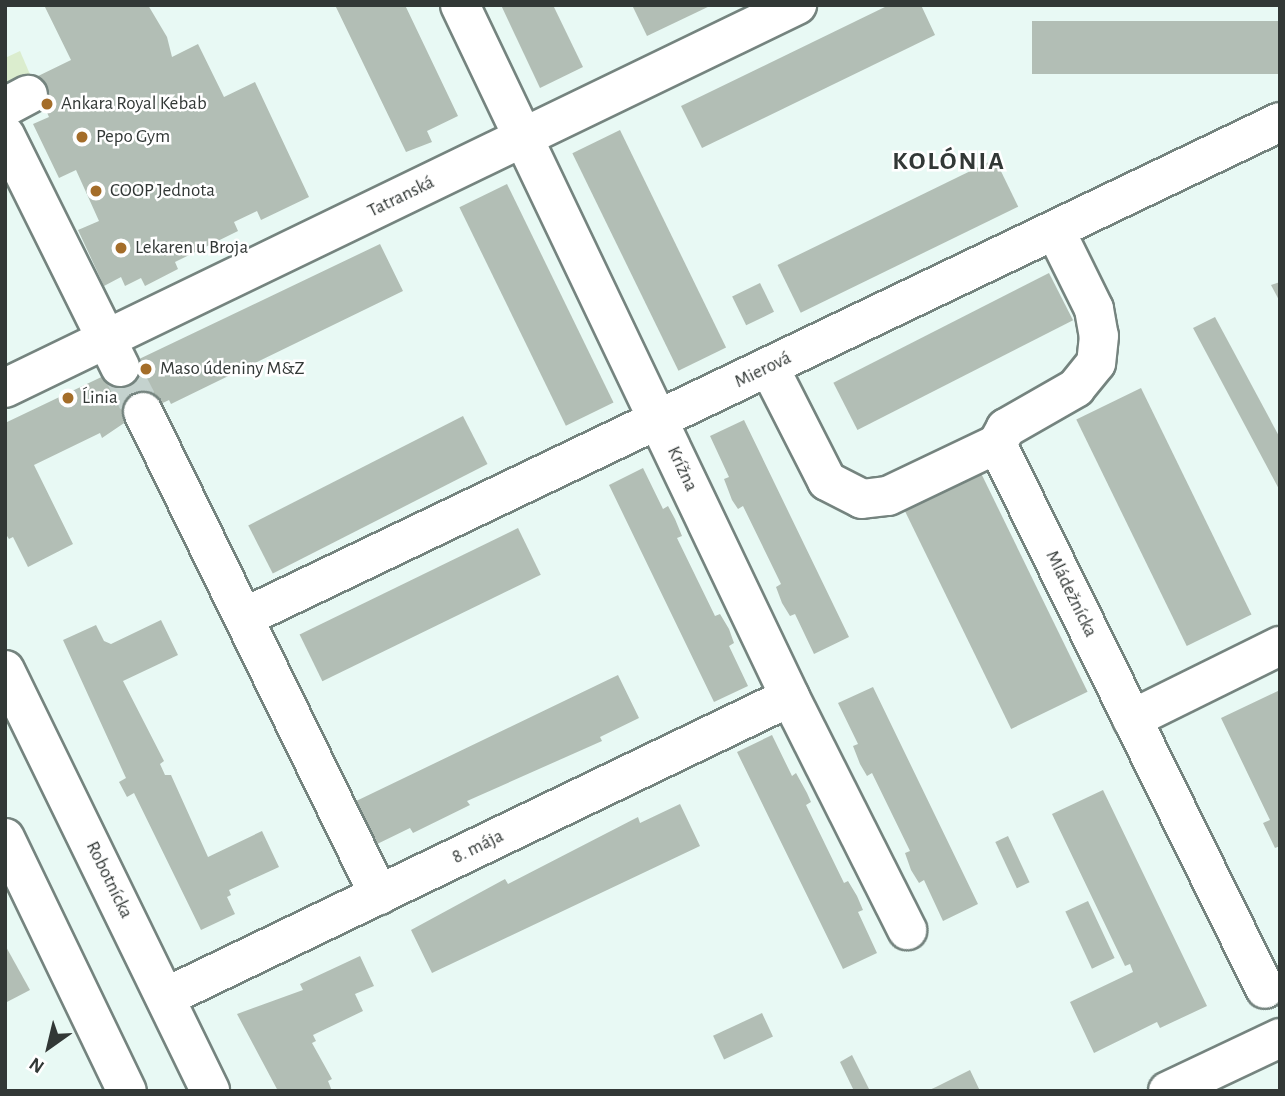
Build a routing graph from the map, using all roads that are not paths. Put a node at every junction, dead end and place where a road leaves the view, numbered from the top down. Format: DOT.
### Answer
graph roads {
  1 [pos="460,5"];
  2 [pos="797,5"];
  3 [pos="1280,122"];
  4 [pos="5,135"];
  5 [pos="526,137"];
  6 [pos="1055,230"];
  7 [pos="113,354"];
  8 [pos="769,367"];
  9 [pos="5,388"];
  10 [pos="143,412"];
  11 [pos="659,419"];
  12 [pos="997,444"];
  13 [pos="245,617"];
  14 [pos="1280,646"];
  15 [pos="5,670"];
  16 [pos="790,697"];
  17 [pos="1132,719"];
  18 [pos="5,838"];
  19 [pos="379,895"];
  20 [pos="907,930"];
  21 [pos="1265,989"];
  22 [pos="166,997"];
  23 [pos="1280,1038"];
  24 [pos="127,1091"];
  25 [pos="210,1091"];
  26 [pos="1168,1091"];
  1 -- 5 [label="street, Krížna"];
  2 -- 5 [label="street, Tatranská"];
  3 -- 6 [label="street, Mierová"];
  4 -- 7 [label="street"];
  5 -- 7 [label="street, Tatranská"];
  5 -- 11 [label="street, Krížna"];
  6 -- 8 [label="street, Mierová"];
  6 -- 12 [label="street"];
  7 -- 9 [label="street, Tatranská"];
  8 -- 11 [label="street, Mierová"];
  8 -- 12 [label="street"];
  10 -- 13 [label="street"];
  11 -- 13 [label="street, Mierová"];
  11 -- 16 [label="street, Krížna"];
  12 -- 17 [label="street, Mládežnícka"];
  13 -- 19 [label="street"];
  14 -- 17 [label="street"];
  15 -- 22 [label="street, Robotnícka"];
  16 -- 19 [label="street, 8. mája"];
  16 -- 20 [label="street, Krížna"];
  17 -- 21 [label="street, Mládežnícka"];
  18 -- 24 [label="street"];
  19 -- 22 [label="street, 8. mája"];
  22 -- 25 [label="street, Robotnícka"];
  23 -- 26 [label="street"];
}
